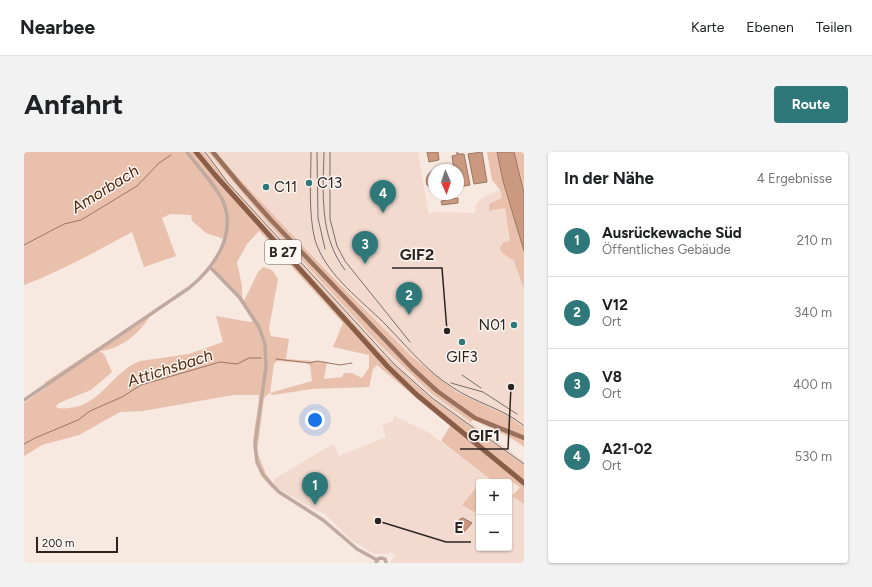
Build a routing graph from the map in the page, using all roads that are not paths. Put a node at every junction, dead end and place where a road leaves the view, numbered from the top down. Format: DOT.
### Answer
graph roads {
  1 [pos="186,152"];
  2 [pos="196,152"];
  3 [pos="213,152"];
  4 [pos="211,268"];
  5 [pos="24,400"];
  6 [pos="524,438"];
  7 [pos="504,467"];
  8 [pos="524,479"];
  9 [pos="524,483"];
  10 [pos="377,562"];
  11 [pos="386,563"];
  1 -- 4 [label="street"];
  2 -- 7 [label="highway, B 27"];
  3 -- 6 [label="main road"];
  4 -- 5 [label="street"];
  4 -- 10 [label="street"];
  7 -- 8 [label="highway"];
  7 -- 9 [label="highway, B 27"];
  10 -- 11 [label="street"];
}
